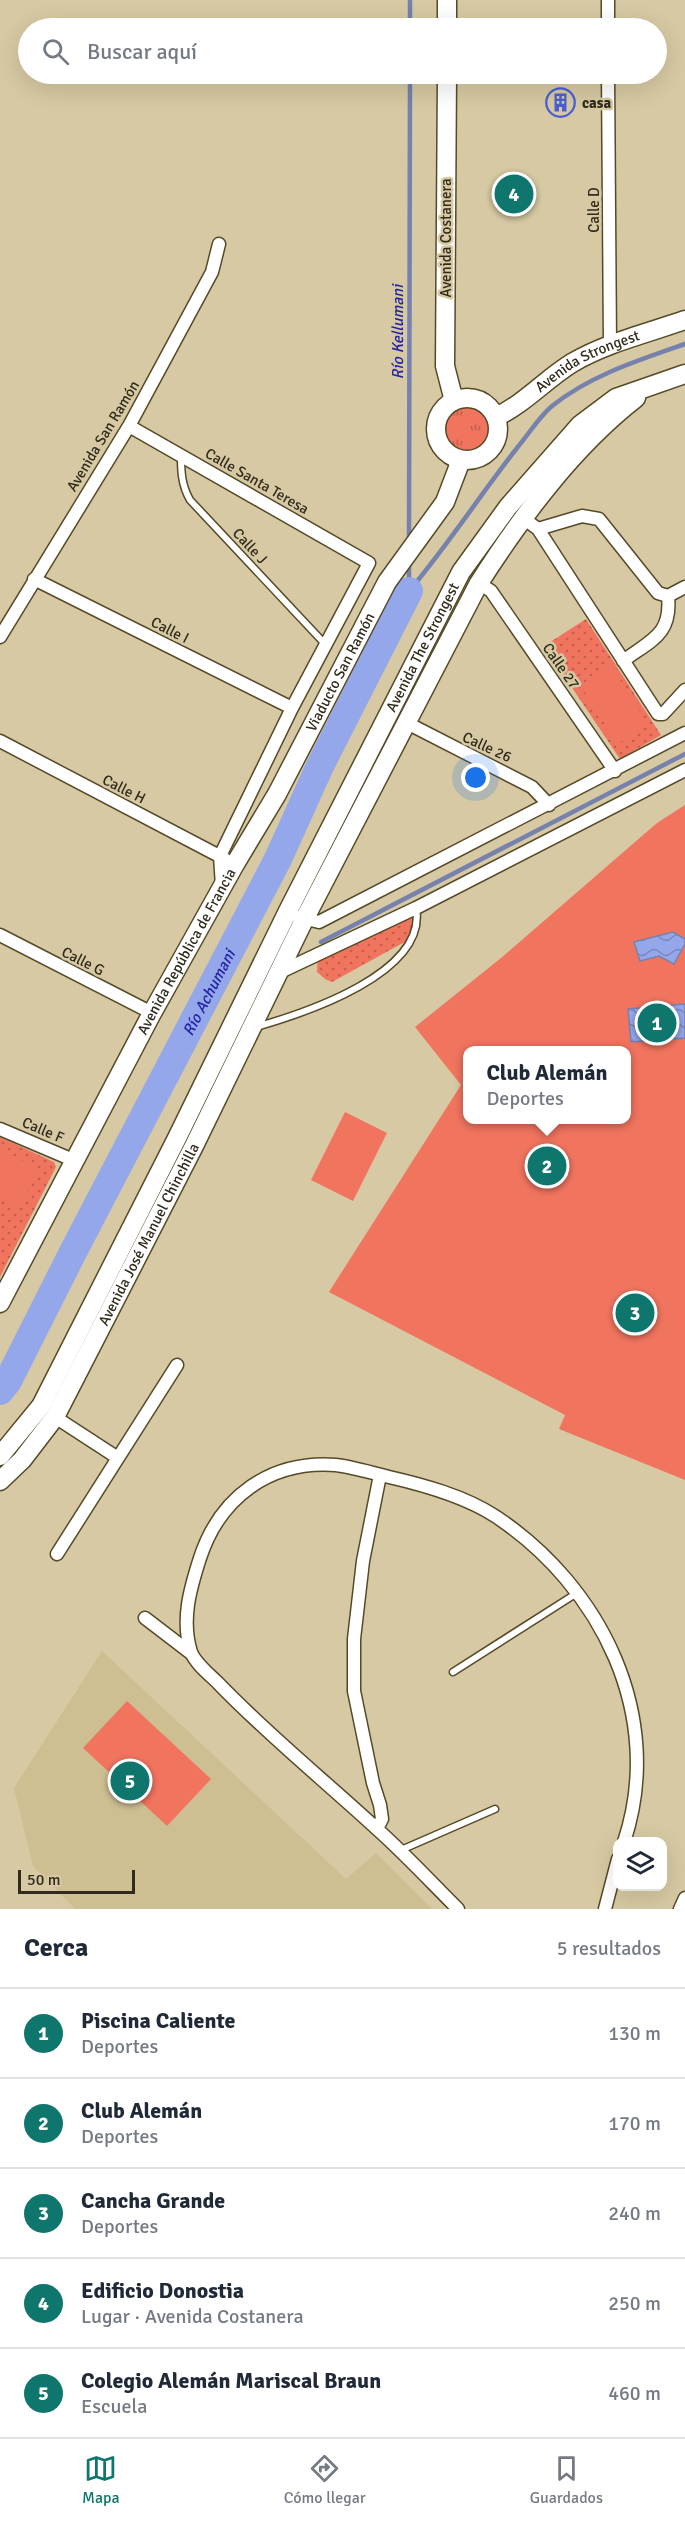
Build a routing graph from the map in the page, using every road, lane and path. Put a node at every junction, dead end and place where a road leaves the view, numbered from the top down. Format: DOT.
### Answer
graph roads {
  1 [pos="447,0"];
  2 [pos="608,0"];
  3 [pos="447,18"];
  4 [pos="608,18"];
  5 [pos="447,84"];
  6 [pos="608,84"];
  7 [pos="219,244"];
  8 [pos="685,320"];
  9 [pos="610,346"];
  10 [pos="685,374"];
  11 [pos="652,386"];
  12 [pos="454,401"];
  13 [pos="496,417"];
  14 [pos="129,426"];
  15 [pos="181,455"];
  16 [pos="461,460"];
  17 [pos="508,507"];
  18 [pos="531,524"];
  19 [pos="369,563"];
  20 [pos="461,572"];
  21 [pos="34,579"];
  22 [pos="478,583"];
  23 [pos="685,587"];
  24 [pos="668,596"];
  25 [pos="0,637"];
  26 [pos="326,644"];
  27 [pos="623,661"];
  28 [pos="685,690"];
  29 [pos="292,708"];
  30 [pos="389,714"];
  31 [pos="407,723"];
  32 [pos="685,733"];
  33 [pos="0,741"];
  34 [pos="685,770"];
  35 [pos="615,771"];
  36 [pos="549,805"];
  37 [pos="227,860"];
  38 [pos="222,888"];
  39 [pos="416,908"];
  40 [pos="288,911"];
  41 [pos="304,920"];
  42 [pos="0,935"];
  43 [pos="260,967"];
  44 [pos="277,975"];
  45 [pos="152,1013"];
  46 [pos="252,1028"];
  47 [pos="0,1129"];
  48 [pos="177,1138"];
  49 [pos="194,1146"];
  50 [pos="73,1160"];
  51 [pos="0,1303"];
  52 [pos="177,1365"];
  53 [pos="48,1411"];
  54 [pos="0,1456"];
  55 [pos="118,1458"];
  56 [pos="380,1475"];
  57 [pos="0,1481"];
  58 [pos="57,1554"];
  59 [pos="578,1593"];
  60 [pos="145,1618"];
  61 [pos="192,1654"];
  62 [pos="453,1672"];
  63 [pos="495,1809"];
  64 [pos="377,1829"];
  65 [pos="626,1837"];
  66 [pos="400,1851"];
  67 [pos="613,1878"];
  68 [pos="685,1898"];
  69 [pos="458,1909"];
  70 [pos="605,1909"];
  71 [pos="680,1909"];
  1 -- 3 [label="main road"];
  2 -- 4 [label="street"];
  5 -- 12 [label="main road, Avenida Costanera"];
  6 -- 9 [label="street, Calle D"];
  7 -- 14 [label="street, Avenida San Ramón"];
  8 -- 9 [label="main road, Avenida Strongest"];
  9 -- 13 [label="main road, Avenida Strongest"];
  10 -- 11 [label="main road, Avenida The Strongest"];
  11 -- 17 [label="main road, Avenida The Strongest"];
  11 -- 18 [label="main road, Avenida The Strongest"];
  12 -- 13 [label="main road"];
  12 -- 16 [label="main road"];
  13 -- 16 [label="main road"];
  14 -- 15 [label="street, Calle Santa Teresa"];
  14 -- 21 [label="street, Avenida San Ramón"];
  15 -- 19 [label="street, Calle Santa Teresa"];
  15 -- 26 [label="lane, Calle J"];
  16 -- 37 [label="main road, Viaducto San Ramón"];
  17 -- 18 [label="main road"];
  17 -- 20 [label="main road, Avenida The Strongest"];
  18 -- 22 [label="main road, Avenida The Strongest"];
  18 -- 24 [label="street"];
  18 -- 27 [label="street"];
  19 -- 26 [label="street, Avenida República de Francia"];
  20 -- 22 [label="main road"];
  20 -- 30 [label="main road, Avenida The Strongest"];
  21 -- 25 [label="street, Avenida San Ramón"];
  21 -- 29 [label="street, Calle I"];
  22 -- 31 [label="main road, Avenida The Strongest"];
  22 -- 35 [label="street, Calle 27"];
  23 -- 24 [label="street"];
  24 -- 27 [label="street"];
  26 -- 29 [label="street, Avenida República de Francia"];
  27 -- 28 [label="street"];
  29 -- 37 [label="street, Avenida República de Francia"];
  30 -- 31 [label="main road"];
  30 -- 40 [label="main road, Avenida The Strongest"];
  31 -- 36 [label="street, Calle 26"];
  31 -- 41 [label="main road, Avenida The Strongest"];
  32 -- 35 [label="street"];
  33 -- 37 [label="street, Calle H"];
  34 -- 39 [label="street"];
  35 -- 36 [label="street"];
  36 -- 41 [label="street"];
  37 -- 38 [label="main road, Viaducto San Ramón"];
  38 -- 45 [label="main road, Avenida República de Francia"];
  39 -- 44 [label="street"];
  39 -- 46 [label="lane"];
  40 -- 41 [label="street"];
  40 -- 43 [label="main road, Avenida The Strongest"];
  41 -- 44 [label="main road, Avenida The Strongest"];
  42 -- 45 [label="street, Calle G"];
  43 -- 44 [label="street"];
  43 -- 48 [label="main road, Avenida José Manuel Chinchilla"];
  44 -- 46 [label="main road, Avenida José Manuel Chinchilla"];
  45 -- 50 [label="main road, Avenida República de Francia"];
  46 -- 49 [label="main road, Avenida José Manuel Chinchilla"];
  47 -- 50 [label="street, Calle F"];
  48 -- 49 [label="main road"];
  48 -- 53 [label="main road, Avenida José Manuel Chinchilla"];
  49 -- 53 [label="main road, Avenida José Manuel Chinchilla"];
  50 -- 51 [label="main road, Avenida República de Francia"];
  52 -- 55 [label="street"];
  53 -- 54 [label="main road, Avenida José Manuel Chinchilla"];
  53 -- 55 [label="street"];
  53 -- 57 [label="main road, Avenida José Manuel Chinchilla"];
  55 -- 58 [label="street"];
  56 -- 59 [label="street"];
  56 -- 61 [label="street"];
  56 -- 64 [label="street"];
  59 -- 62 [label="lane"];
  59 -- 65 [label="street"];
  60 -- 61 [label="street"];
  61 -- 64 [label="street"];
  63 -- 66 [label="lane"];
  64 -- 66 [label="street"];
  66 -- 69 [label="street"];
  67 -- 70 [label="street"];
  68 -- 71 [label="street"];
}
